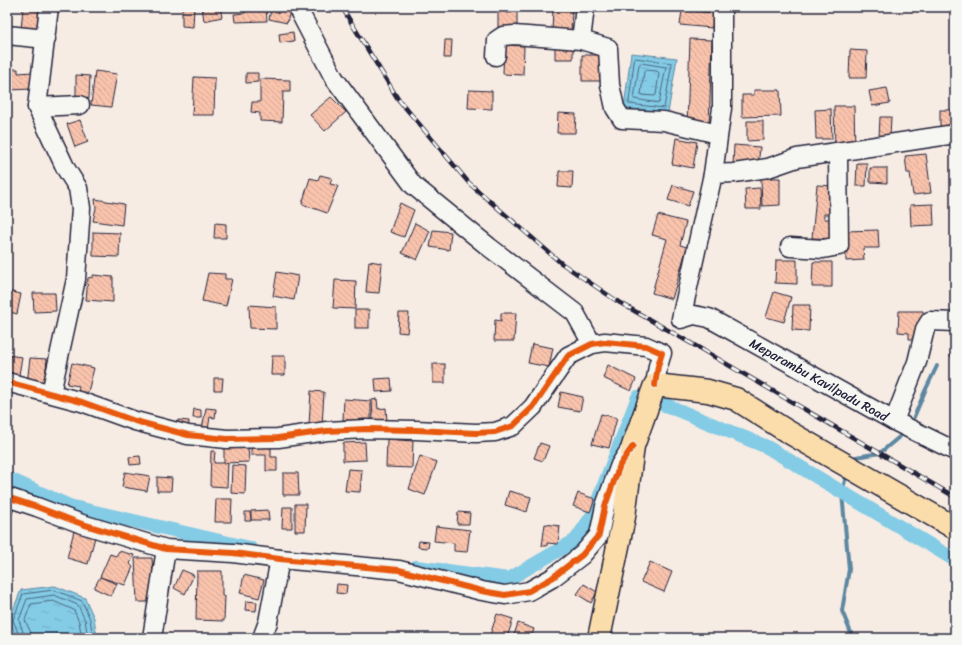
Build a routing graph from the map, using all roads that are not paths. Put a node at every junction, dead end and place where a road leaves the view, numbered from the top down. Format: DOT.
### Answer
graph roads {
  1 [pos="49,7"];
  2 [pos="297,7"];
  3 [pos="585,7"];
  4 [pos="722,7"];
  5 [pos="7,35"];
  6 [pos="46,39"];
  7 [pos="582,40"];
  8 [pos="496,56"];
  9 [pos="80,105"];
  10 [pos="37,107"];
  11 [pos="718,134"];
  12 [pos="955,134"];
  13 [pos="838,152"];
  14 [pos="713,174"];
  15 [pos="790,248"];
  16 [pos="955,322"];
  17 [pos="592,344"];
  18 [pos="7,382"];
  19 [pos="655,385"];
  20 [pos="51,393"];
  21 [pos="894,420"];
  22 [pos="633,446"];
  23 [pos="955,451"];
  24 [pos="7,497"];
  25 [pos="955,528"];
  26 [pos="166,549"];
  27 [pos="280,559"];
  28 [pos="152,638"];
  29 [pos="262,638"];
  30 [pos="600,638"];
  1 -- 6 [label="street"];
  2 -- 17 [label="street"];
  3 -- 7 [label="street"];
  4 -- 11 [label="street"];
  5 -- 6 [label="street"];
  6 -- 10 [label="street"];
  7 -- 8 [label="street"];
  7 -- 11 [label="street"];
  9 -- 10 [label="street"];
  10 -- 20 [label="street"];
  11 -- 14 [label="street"];
  12 -- 13 [label="street"];
  13 -- 14 [label="street"];
  13 -- 15 [label="street"];
  14 -- 21 [label="street, Meparambu Kavilpadu Road"];
  16 -- 21 [label="street"];
  17 -- 19 [label="street"];
  17 -- 20 [label="street"];
  18 -- 20 [label="street"];
  19 -- 22 [label="main road"];
  19 -- 25 [label="main road"];
  21 -- 23 [label="street, Meparambu Kavilpadu Road"];
  22 -- 27 [label="street"];
  22 -- 30 [label="main road"];
  24 -- 26 [label="street"];
  26 -- 27 [label="street"];
  26 -- 28 [label="street"];
  27 -- 29 [label="street"];
}
